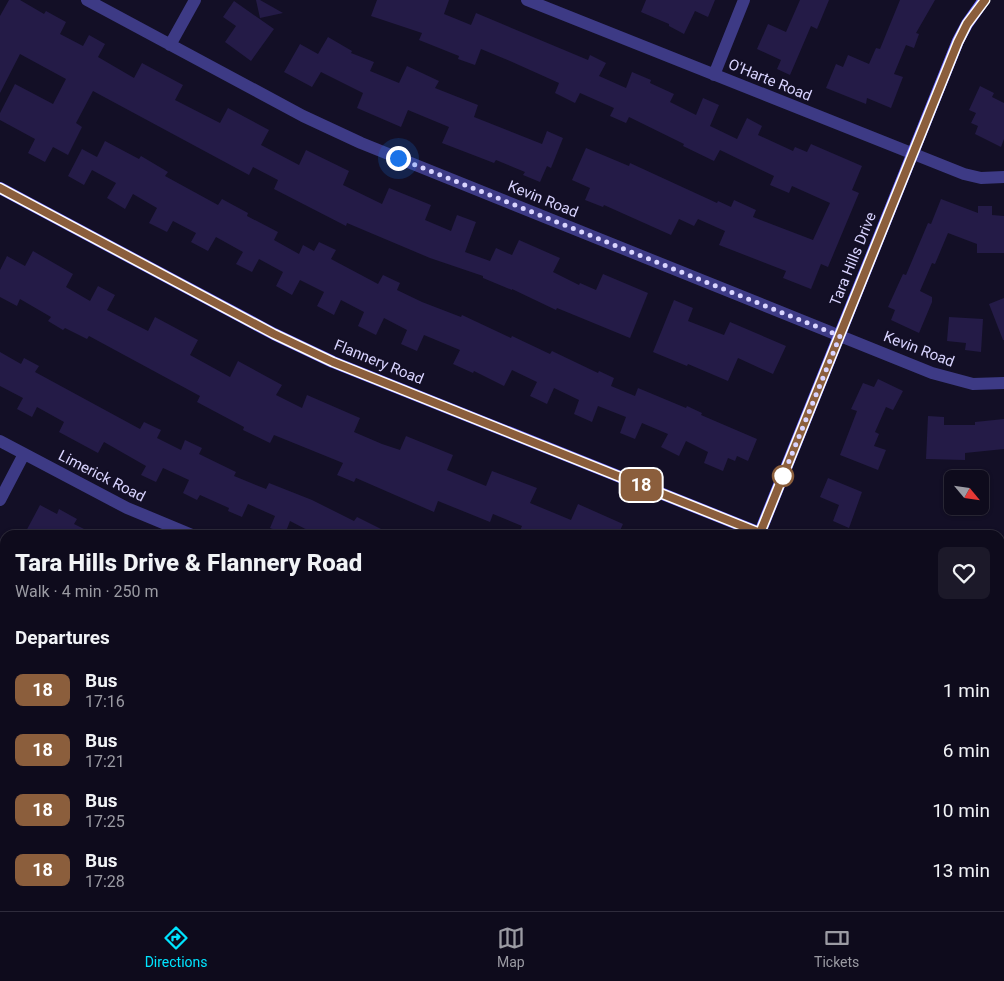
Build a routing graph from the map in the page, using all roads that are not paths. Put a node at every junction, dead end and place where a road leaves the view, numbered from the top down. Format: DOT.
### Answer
graph roads {
  1 [pos="87,0"];
  2 [pos="195,0"];
  3 [pos="527,0"];
  4 [pos="744,0"];
  5 [pos="984,0"];
  6 [pos="170,45"];
  7 [pos="714,76"];
  8 [pos="912,154"];
  9 [pos="1004,177"];
  10 [pos="0,188"];
  11 [pos="840,336"];
  12 [pos="1004,383"];
  13 [pos="0,441"];
  14 [pos="24,454"];
  15 [pos="0,500"];
  16 [pos="180,530"];
  17 [pos="750,530"];
  18 [pos="762,530"];
  1 -- 6 [label="street, Kevin Road"];
  2 -- 6 [label="street"];
  3 -- 7 [label="street, O'Harte Road"];
  4 -- 7 [label="street"];
  5 -- 8 [label="street, Tara Hills Drive"];
  6 -- 11 [label="street, Kevin Road"];
  7 -- 8 [label="street, O'Harte Road"];
  8 -- 9 [label="street, O'Harte Road"];
  8 -- 11 [label="street, Tara Hills Drive"];
  10 -- 17 [label="street, Flannery Road"];
  11 -- 12 [label="street, Kevin Road"];
  11 -- 18 [label="street, Tara Hills Drive"];
  13 -- 14 [label="street, Limerick Road"];
  14 -- 15 [label="street"];
  14 -- 16 [label="street, Limerick Road"];
}
